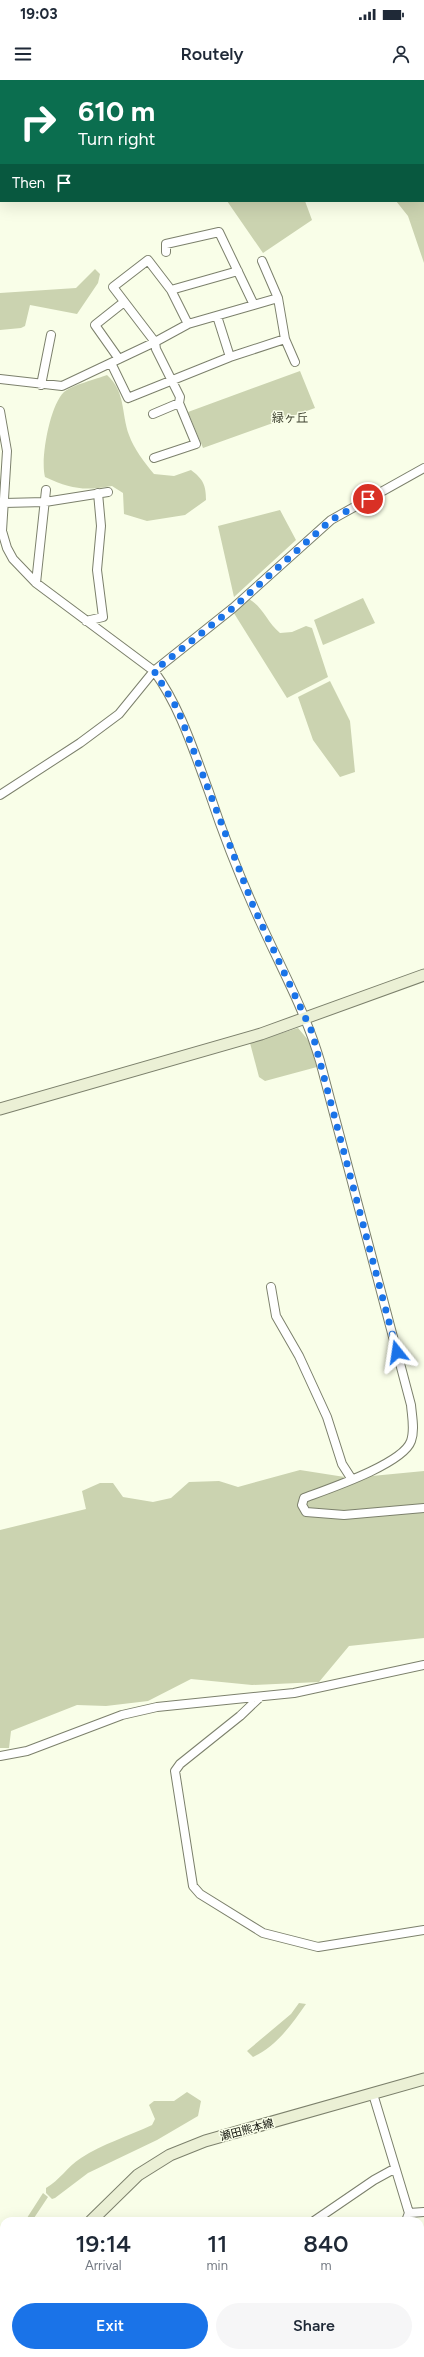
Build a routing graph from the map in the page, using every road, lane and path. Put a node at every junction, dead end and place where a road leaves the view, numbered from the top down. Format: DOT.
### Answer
graph roads {
  1 [pos="166,252"];
  2 [pos="262,261"];
  3 [pos="238,271"];
  4 [pos="171,290"];
  5 [pos="278,298"];
  6 [pos="124,302"];
  7 [pos="254,305"];
  8 [pos="217,316"];
  9 [pos="188,324"];
  10 [pos="51,335"];
  11 [pos="285,338"];
  12 [pos="155,342"];
  13 [pos="230,357"];
  14 [pos="115,361"];
  15 [pos="295,362"];
  16 [pos="172,379"];
  17 [pos="0,380"];
  18 [pos="41,385"];
  19 [pos="179,403"];
  20 [pos="153,414"];
  21 [pos="0,416"];
  22 [pos="154,458"];
  23 [pos="424,468"];
  24 [pos="46,490"];
  25 [pos="108,492"];
  26 [pos="98,493"];
  27 [pos="45,502"];
  28 [pos="4,503"];
  29 [pos="3,550"];
  30 [pos="36,583"];
  31 [pos="86,621"];
  32 [pos="154,671"];
  33 [pos="0,795"];
  34 [pos="424,975"];
  35 [pos="305,1017"];
  36 [pos="0,1109"];
  37 [pos="271,1287"];
  38 [pos="351,1478"];
  39 [pos="424,1508"];
  40 [pos="424,1665"];
  41 [pos="260,1696"];
  42 [pos="0,1756"];
  43 [pos="424,1930"];
  44 [pos="424,2079"];
  45 [pos="373,2094"];
  46 [pos="394,2170"];
  47 [pos="409,2212"];
  48 [pos="424,2212"];
  49 [pos="95,2217"];
  50 [pos="320,2217"];
  51 [pos="407,2217"];
  1 -- 3 [label="street"];
  2 -- 5 [label="street"];
  3 -- 4 [label="street"];
  3 -- 7 [label="street"];
  4 -- 6 [label="street"];
  4 -- 9 [label="street"];
  5 -- 7 [label="street"];
  5 -- 11 [label="street"];
  6 -- 12 [label="street"];
  6 -- 14 [label="street"];
  7 -- 8 [label="street"];
  8 -- 9 [label="street"];
  8 -- 13 [label="street"];
  9 -- 12 [label="street"];
  10 -- 18 [label="street"];
  11 -- 13 [label="street"];
  11 -- 15 [label="street"];
  12 -- 14 [label="street"];
  12 -- 16 [label="street"];
  13 -- 16 [label="street"];
  14 -- 16 [label="street"];
  14 -- 18 [label="street"];
  16 -- 19 [label="street"];
  17 -- 18 [label="street"];
  19 -- 20 [label="street"];
  19 -- 22 [label="street"];
  21 -- 28 [label="street"];
  23 -- 32 [label="street"];
  24 -- 27 [label="street"];
  25 -- 26 [label="street"];
  26 -- 27 [label="street"];
  26 -- 31 [label="street"];
  27 -- 28 [label="street"];
  27 -- 30 [label="street"];
  28 -- 29 [label="street"];
  29 -- 30 [label="street"];
  30 -- 31 [label="street"];
  31 -- 32 [label="street"];
  32 -- 33 [label="street"];
  32 -- 35 [label="street"];
  34 -- 35 [label="street"];
  35 -- 36 [label="street"];
  35 -- 38 [label="street"];
  37 -- 38 [label="street"];
  38 -- 39 [label="street"];
  40 -- 41 [label="street"];
  41 -- 42 [label="street"];
  41 -- 43 [label="street"];
  44 -- 45 [label="street, 瀬田熊本線"];
  45 -- 46 [label="street"];
  45 -- 49 [label="street, 瀬田熊本線"];
  46 -- 47 [label="street"];
  46 -- 50 [label="street"];
  47 -- 48 [label="street"];
  47 -- 51 [label="street"];
}
